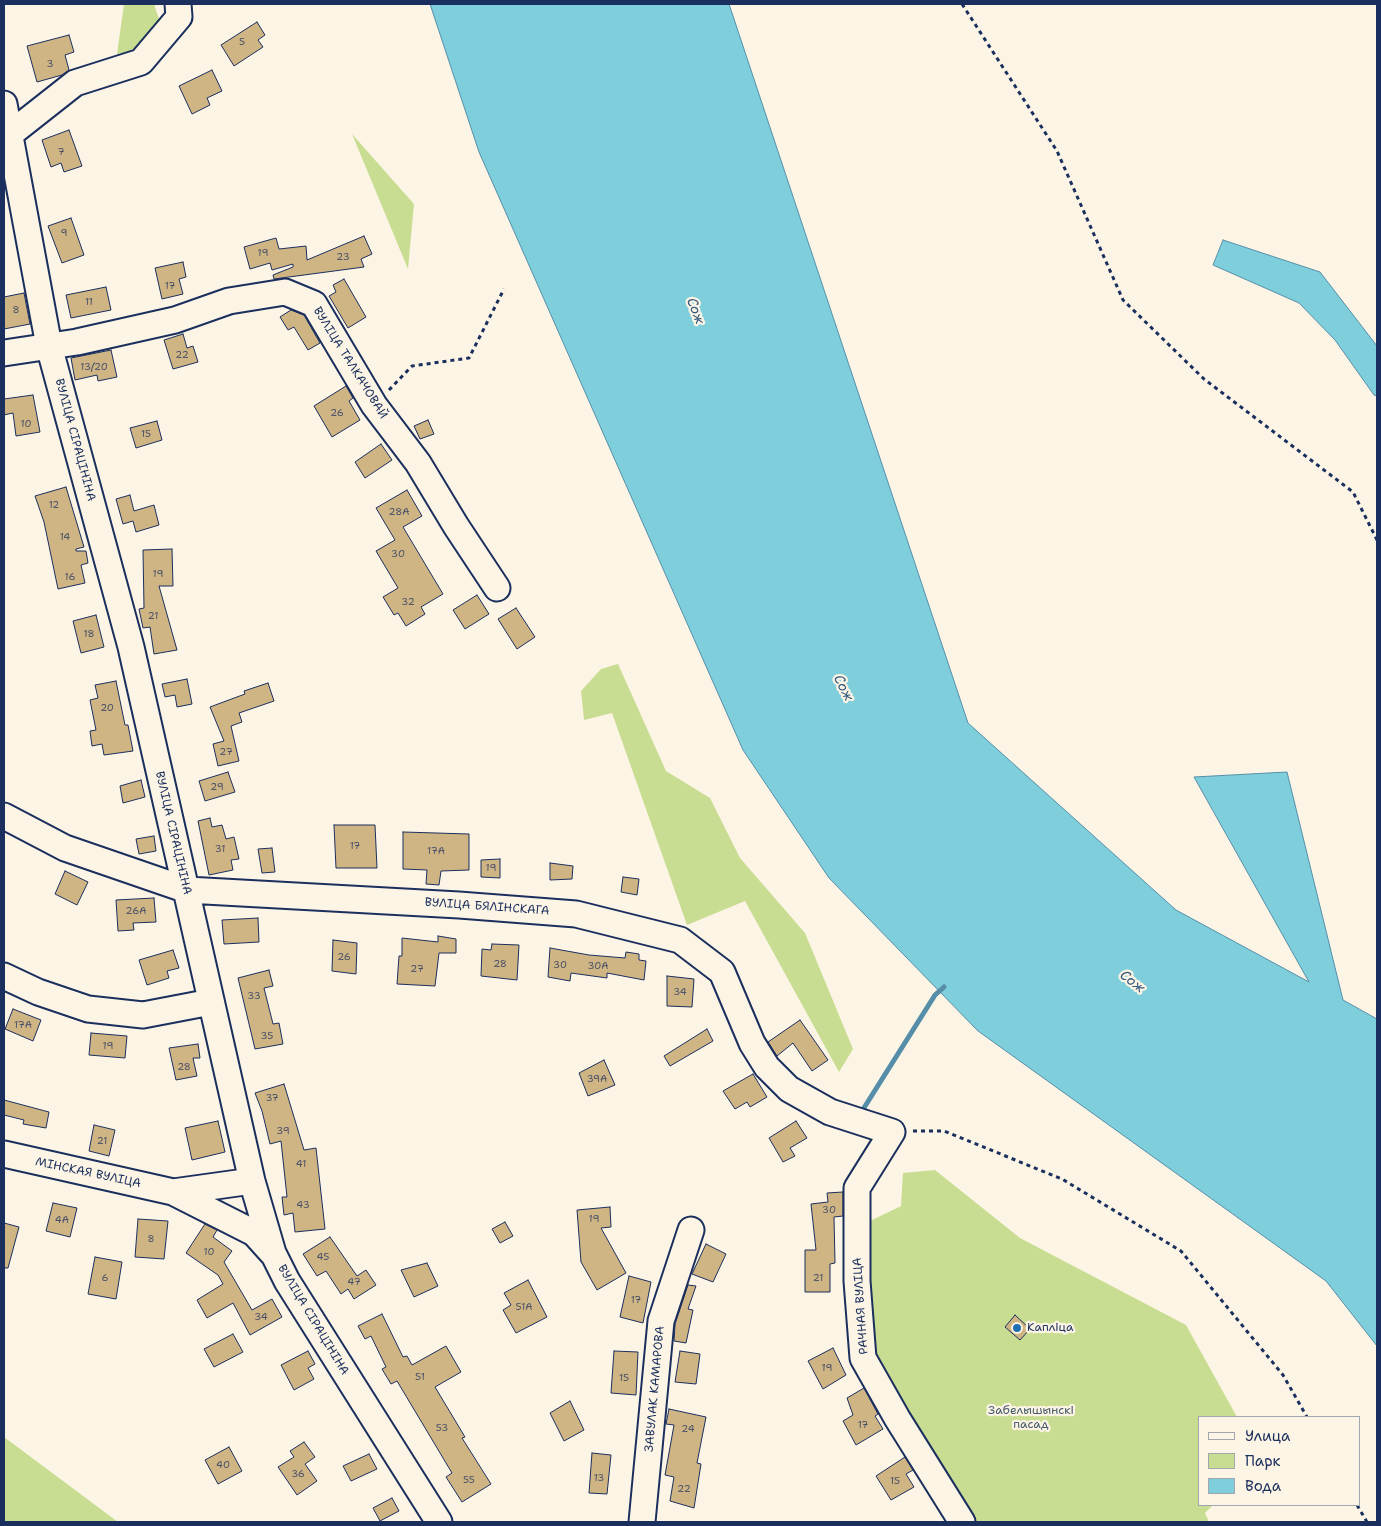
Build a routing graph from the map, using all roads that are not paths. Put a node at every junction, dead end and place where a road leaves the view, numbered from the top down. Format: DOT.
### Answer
graph roads {
  1 [pos="178,4"];
  2 [pos="4,104"];
  3 [pos="10,135"];
  4 [pos="49,346"];
  5 [pos="4,353"];
  6 [pos="497,588"];
  7 [pos="4,816"];
  8 [pos="187,890"];
  9 [pos="4,976"];
  10 [pos="211,1002"];
  11 [pos="892,1132"];
  12 [pos="4,1154"];
  13 [pos="252,1181"];
  14 [pos="173,1192"];
  15 [pos="691,1230"];
  16 [pos="273,1253"];
  17 [pos="439,1522"];
  18 [pos="642,1522"];
  19 [pos="962,1522"];
  1 -- 3 [label="street"];
  2 -- 3 [label="street, ВУЛІЦА СІРАЦІНІНА"];
  3 -- 4 [label="street, ВУЛІЦА СІРАЦІНІНА"];
  4 -- 5 [label="street, ВУЛІЦА ТАЛКАЧОВАЙ"];
  4 -- 6 [label="street, ВУЛІЦА ТАЛКАЧОВАЙ"];
  4 -- 8 [label="street, ВУЛІЦА СІРАЦІНІНА"];
  7 -- 8 [label="street, ВУЛІЦА БЯЛІНСКАГА"];
  8 -- 10 [label="street, ВУЛІЦА СІРАЦІНІНА"];
  8 -- 11 [label="street, ВУЛІЦА БЯЛІНСКАГА"];
  9 -- 10 [label="street"];
  10 -- 13 [label="street, ВУЛІЦА СІРАЦІНІНА"];
  11 -- 19 [label="street, РАЧНАЯ ВУЛІЦА"];
  12 -- 14 [label="street, МІНСКАЯ ВУЛІЦА"];
  13 -- 14 [label="street, МІНСКАЯ ВУЛІЦА"];
  13 -- 16 [label="street, ВУЛІЦА СІРАЦІНІНА"];
  14 -- 16 [label="street, МІНСКАЯ ВУЛІЦА"];
  15 -- 18 [label="street, ЗАВУЛАК КАМАРОВА"];
  16 -- 17 [label="street, ВУЛІЦА СІРАЦІНІНА"];
}
